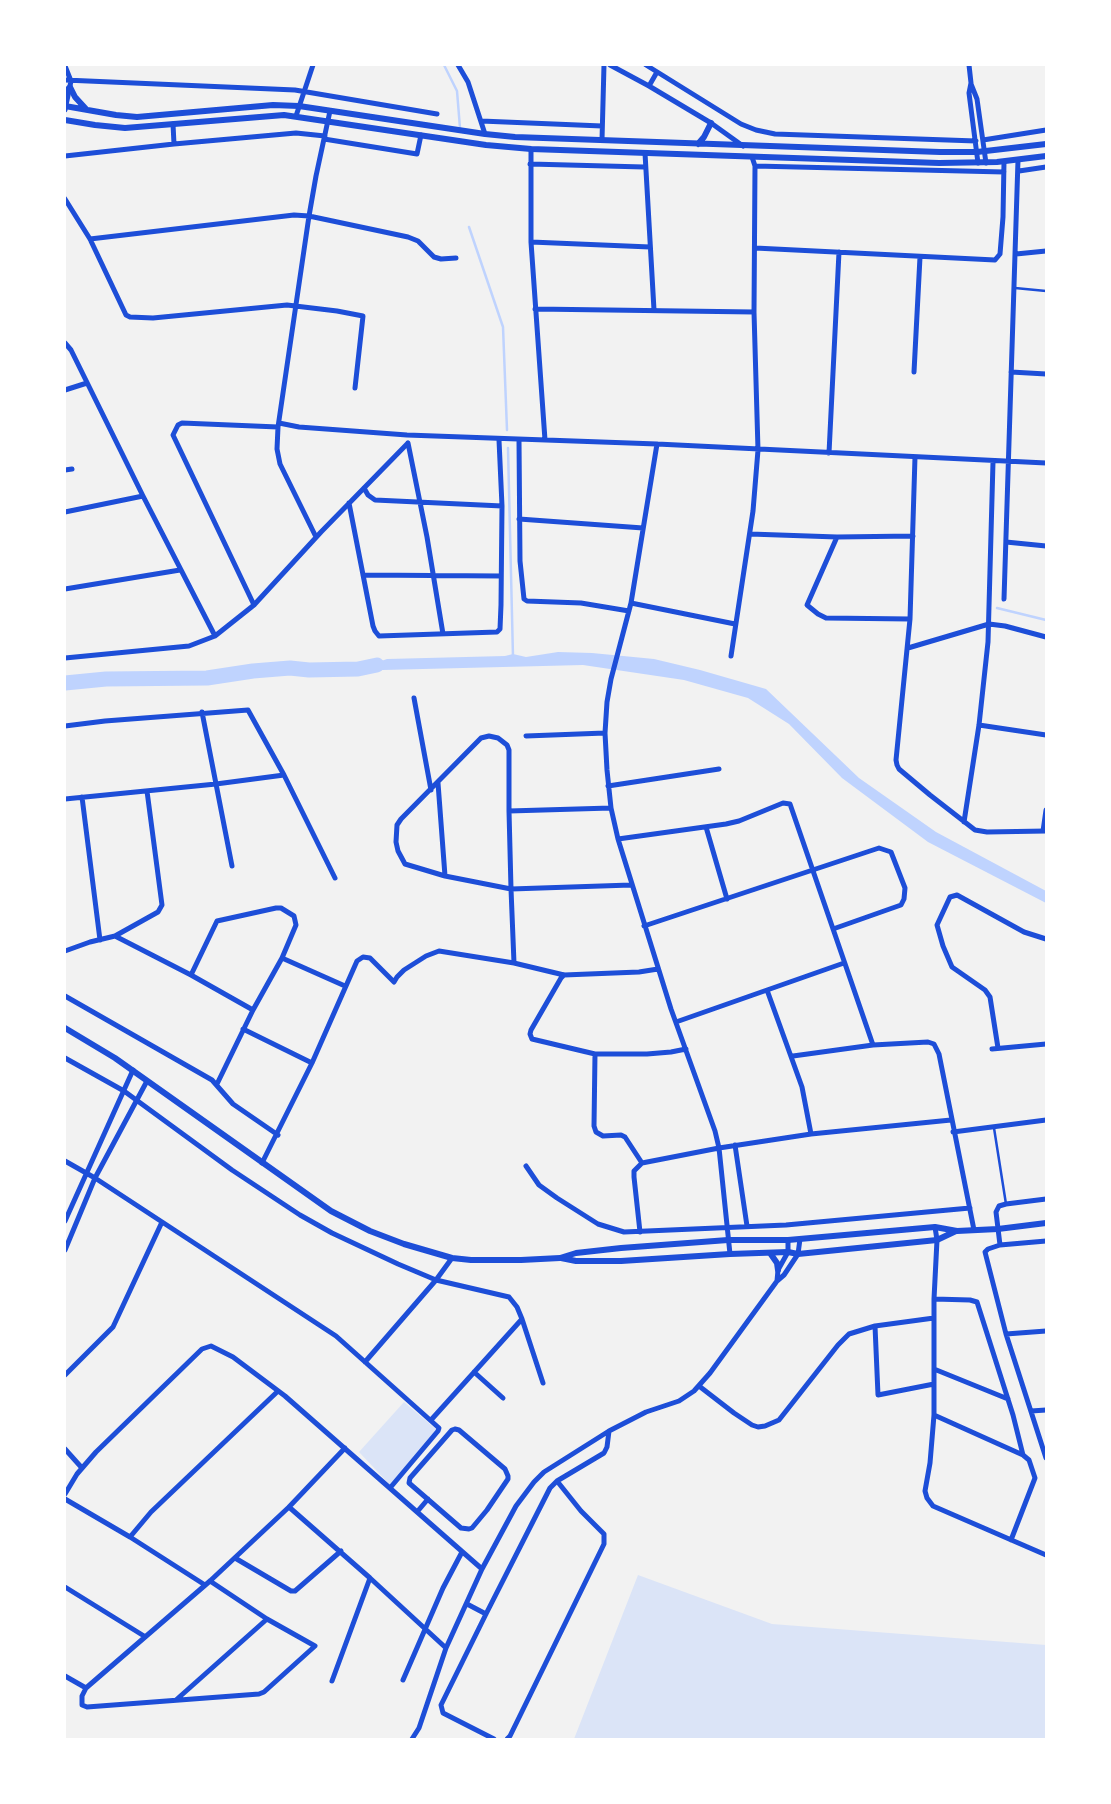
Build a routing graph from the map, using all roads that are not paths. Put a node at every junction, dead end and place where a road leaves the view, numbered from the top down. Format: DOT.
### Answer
graph roads {
  1 [pos="313,65"];
  2 [pos="458,65"];
  3 [pos="604,65"];
  4 [pos="610,65"];
  5 [pos="646,65"];
  6 [pos="969,65"];
  7 [pos="65,66"];
  8 [pos="657,72"];
  9 [pos="971,83"];
  10 [pos="68,85"];
  11 [pos="650,86"];
  12 [pos="304,91"];
  13 [pos="299,106"];
  14 [pos="65,107"];
  15 [pos="87,110"];
  16 [pos="330,111"];
  17 [pos="437,114"];
  18 [pos="296,116"];
  19 [pos="65,120"];
  20 [pos="481,121"];
  21 [pos="328,122"];
  22 [pos="711,123"];
  23 [pos="173,124"];
  24 [pos="602,126"];
  25 [pos="1046,130"];
  26 [pos="485,134"];
  27 [pos="421,136"];
  28 [pos="848,137"];
  29 [pos="324,138"];
  30 [pos="602,140"];
  31 [pos="983,140"];
  32 [pos="976,141"];
  33 [pos="174,144"];
  34 [pos="698,144"];
  35 [pos="1046,144"];
  36 [pos="744,146"];
  37 [pos="531,149"];
  38 [pos="850,150"];
  39 [pos="985,151"];
  40 [pos="645,152"];
  41 [pos="977,152"];
  42 [pos="65,156"];
  43 [pos="1046,156"];
  44 [pos="752,157"];
  45 [pos="1018,160"];
  46 [pos="1004,162"];
  47 [pos="978,163"];
  48 [pos="986,163"];
  49 [pos="530,164"];
  50 [pos="755,166"];
  51 [pos="644,167"];
  52 [pos="1046,167"];
  53 [pos="1019,171"];
  54 [pos="1004,172"];
  55 [pos="65,199"];
  56 [pos="309,216"];
  57 [pos="90,239"];
  58 [pos="530,242"];
  59 [pos="650,247"];
  60 [pos="755,248"];
  61 [pos="1046,251"];
  62 [pos="839,252"];
  63 [pos="1016,254"];
  64 [pos="920,257"];
  65 [pos="456,258"];
  66 [pos="1014,288"];
  67 [pos="1046,292"];
  68 [pos="296,305"];
  69 [pos="535,309"];
  70 [pos="654,310"];
  71 [pos="754,312"];
  72 [pos="65,343"];
  73 [pos="914,372"];
  74 [pos="1011,372"];
  75 [pos="1046,374"];
  76 [pos="87,383"];
  77 [pos="355,388"];
  78 [pos="65,390"];
  79 [pos="278,425"];
  80 [pos="407,435"];
  81 [pos="499,440"];
  82 [pos="519,440"];
  83 [pos="545,440"];
  84 [pos="408,443"];
  85 [pos="658,444"];
  86 [pos="758,450"];
  87 [pos="830,453"];
  88 [pos="915,457"];
  89 [pos="993,462"];
  90 [pos="1008,462"];
  91 [pos="1046,463"];
  92 [pos="72,469"];
  93 [pos="65,470"];
  94 [pos="364,488"];
  95 [pos="142,496"];
  96 [pos="420,501"];
  97 [pos="348,504"];
  98 [pos="502,506"];
  99 [pos="65,512"];
  100 [pos="519,520"];
  101 [pos="643,528"];
  102 [pos="750,534"];
  103 [pos="913,536"];
  104 [pos="316,537"];
  105 [pos="837,537"];
  106 [pos="1006,542"];
  107 [pos="1046,546"];
  108 [pos="180,570"];
  109 [pos="363,575"];
  110 [pos="434,576"];
  111 [pos="501,576"];
  112 [pos="65,589"];
  113 [pos="1004,599"];
  114 [pos="631,603"];
  115 [pos="254,605"];
  116 [pos="629,611"];
  117 [pos="910,619"];
  118 [pos="735,624"];
  119 [pos="989,624"];
  120 [pos="443,634"];
  121 [pos="215,636"];
  122 [pos="1046,637"];
  123 [pos="908,648"];
  124 [pos="731,656"];
  125 [pos="65,658"];
  126 [pos="414,698"];
  127 [pos="202,712"];
  128 [pos="979,725"];
  129 [pos="65,726"];
  130 [pos="605,733"];
  131 [pos="1046,735"];
  132 [pos="526,736"];
  133 [pos="719,769"];
  134 [pos="284,775"];
  135 [pos="438,783"];
  136 [pos="216,784"];
  137 [pos="608,786"];
  138 [pos="431,790"];
  139 [pos="147,791"];
  140 [pos="82,797"];
  141 [pos="65,800"];
  142 [pos="612,808"];
  143 [pos="1046,810"];
  144 [pos="509,811"];
  145 [pos="964,822"];
  146 [pos="706,827"];
  147 [pos="1045,831"];
  148 [pos="618,839"];
  149 [pos="232,866"];
  150 [pos="813,870"];
  151 [pos="445,876"];
  152 [pos="335,878"];
  153 [pos="632,885"];
  154 [pos="511,889"];
  155 [pos="727,899"];
  156 [pos="644,926"];
  157 [pos="833,929"];
  158 [pos="116,936"];
  159 [pos="1046,939"];
  160 [pos="100,940"];
  161 [pos="65,952"];
  162 [pos="282,958"];
  163 [pos="514,963"];
  164 [pos="844,963"];
  165 [pos="658,969"];
  166 [pos="190,975"];
  167 [pos="564,975"];
  168 [pos="346,986"];
  169 [pos="767,990"];
  170 [pos="65,996"];
  171 [pos="253,1010"];
  172 [pos="676,1022"];
  173 [pos="65,1028"];
  174 [pos="244,1028"];
  175 [pos="1046,1044"];
  176 [pos="873,1045"];
  177 [pos="686,1049"];
  178 [pos="595,1054"];
  179 [pos="793,1056"];
  180 [pos="65,1058"];
  181 [pos="312,1063"];
  182 [pos="133,1070"];
  183 [pos="147,1081"];
  184 [pos="217,1084"];
  185 [pos="124,1091"];
  186 [pos="136,1100"];
  187 [pos="951,1120"];
  188 [pos="1046,1120"];
  189 [pos="994,1128"];
  190 [pos="953,1132"];
  191 [pos="811,1134"];
  192 [pos="278,1135"];
  193 [pos="735,1146"];
  194 [pos="719,1148"];
  195 [pos="65,1161"];
  196 [pos="262,1163"];
  197 [pos="642,1164"];
  198 [pos="526,1166"];
  199 [pos="88,1174"];
  200 [pos="95,1178"];
  201 [pos="1046,1199"];
  202 [pos="1006,1204"];
  203 [pos="970,1208"];
  204 [pos="65,1221"];
  205 [pos="162,1222"];
  206 [pos="1046,1223"];
  207 [pos="746,1226"];
  208 [pos="728,1227"];
  209 [pos="936,1227"];
  210 [pos="998,1229"];
  211 [pos="974,1230"];
  212 [pos="957,1231"];
  213 [pos="640,1232"];
  214 [pos="800,1239"];
  215 [pos="728,1240"];
  216 [pos="788,1240"];
  217 [pos="937,1240"];
  218 [pos="1046,1241"];
  219 [pos="1000,1245"];
  220 [pos="65,1250"];
  221 [pos="788,1252"];
  222 [pos="770,1253"];
  223 [pos="730,1254"];
  224 [pos="798,1254"];
  225 [pos="452,1258"];
  226 [pos="560,1258"];
  227 [pos="778,1270"];
  228 [pos="436,1280"];
  229 [pos="777,1281"];
  230 [pos="934,1299"];
  231 [pos="934,1318"];
  232 [pos="522,1319"];
  233 [pos="875,1326"];
  234 [pos="1046,1331"];
  235 [pos="1006,1334"];
  236 [pos="365,1362"];
  237 [pos="934,1369"];
  238 [pos="474,1372"];
  239 [pos="65,1375"];
  240 [pos="543,1383"];
  241 [pos="934,1384"];
  242 [pos="699,1386"];
  243 [pos="277,1392"];
  244 [pos="503,1398"];
  245 [pos="1008,1399"];
  246 [pos="1046,1410"];
  247 [pos="1031,1411"];
  248 [pos="934,1415"];
  249 [pos="430,1420"];
  250 [pos="609,1432"];
  251 [pos="345,1448"];
  252 [pos="65,1449"];
  253 [pos="1023,1455"];
  254 [pos="1046,1458"];
  255 [pos="82,1468"];
  256 [pos="557,1481"];
  257 [pos="390,1488"];
  258 [pos="65,1494"];
  259 [pos="65,1499"];
  260 [pos="428,1499"];
  261 [pos="289,1507"];
  262 [pos="417,1512"];
  263 [pos="130,1537"];
  264 [pos="1011,1540"];
  265 [pos="341,1551"];
  266 [pos="462,1552"];
  267 [pos="1046,1555"];
  268 [pos="234,1558"];
  269 [pos="482,1569"];
  270 [pos="370,1578"];
  271 [pos="207,1583"];
  272 [pos="65,1587"];
  273 [pos="467,1604"];
  274 [pos="486,1614"];
  275 [pos="267,1618"];
  276 [pos="425,1628"];
  277 [pos="144,1636"];
  278 [pos="446,1648"];
  279 [pos="65,1676"];
  280 [pos="403,1680"];
  281 [pos="332,1681"];
  282 [pos="86,1688"];
  283 [pos="176,1700"];
  284 [pos="412,1739"];
  285 [pos="494,1739"];
  286 [pos="507,1739"];
  1 -- 12 [label="street"];
  2 -- 20 [label="street"];
  3 -- 24 [label="street"];
  4 -- 11 [label="street"];
  5 -- 8 [label="street"];
  6 -- 9 [label="street"];
  7 -- 10 [label="street"];
  8 -- 11 [label="street"];
  8 -- 28 [label="street"];
  9 -- 31 [label="street"];
  9 -- 32 [label="street"];
  10 -- 12 [label="street"];
  10 -- 14 [label="street"];
  10 -- 15 [label="street"];
  11 -- 22 [label="street"];
  12 -- 13 [label="street"];
  12 -- 17 [label="street"];
  13 -- 15 [label="street"];
  13 -- 16 [label="street"];
  13 -- 18 [label="street"];
  14 -- 15 [label="street"];
  16 -- 21 [label="street"];
  16 -- 26 [label="street"];
  18 -- 21 [label="street"];
  18 -- 23 [label="street"];
  19 -- 23 [label="street"];
  20 -- 24 [label="street"];
  20 -- 26 [label="street"];
  21 -- 27 [label="street"];
  21 -- 29 [label="street"];
  22 -- 34 [label="street"];
  22 -- 36 [label="street"];
  23 -- 33 [label="street"];
  24 -- 30 [label="street"];
  25 -- 31 [label="street"];
  26 -- 30 [label="street"];
  27 -- 29 [label="street"];
  27 -- 37 [label="street"];
  28 -- 32 [label="street"];
  28 -- 38 [label="street"];
  29 -- 33 [label="street"];
  29 -- 56 [label="street"];
  30 -- 34 [label="street"];
  31 -- 39 [label="street"];
  32 -- 41 [label="street"];
  33 -- 42 [label="street"];
  34 -- 36 [label="street"];
  35 -- 39 [label="street"];
  36 -- 38 [label="street"];
  36 -- 44 [label="street"];
  37 -- 40 [label="street"];
  37 -- 49 [label="street"];
  38 -- 41 [label="street"];
  39 -- 41 [label="street"];
  39 -- 48 [label="street"];
  40 -- 44 [label="street"];
  40 -- 51 [label="street"];
  41 -- 47 [label="street"];
  43 -- 45 [label="street"];
  44 -- 47 [label="street"];
  44 -- 50 [label="street"];
  45 -- 46 [label="street"];
  45 -- 53 [label="street"];
  46 -- 48 [label="street"];
  46 -- 54 [label="street"];
  47 -- 48 [label="street"];
  49 -- 51 [label="street"];
  49 -- 58 [label="street"];
  50 -- 54 [label="street"];
  50 -- 60 [label="street"];
  51 -- 59 [label="street"];
  52 -- 53 [label="street"];
  53 -- 63 [label="street"];
  54 -- 64 [label="street"];
  55 -- 57 [label="street"];
  56 -- 57 [label="street"];
  56 -- 65 [label="street"];
  56 -- 68 [label="street"];
  57 -- 68 [label="street"];
  58 -- 59 [label="street"];
  58 -- 69 [label="street"];
  59 -- 70 [label="street"];
  60 -- 62 [label="street"];
  60 -- 71 [label="street"];
  61 -- 63 [label="street"];
  62 -- 64 [label="street"];
  62 -- 87 [label="street"];
  63 -- 66 [label="street"];
  64 -- 73 [label="street"];
  66 -- 67 [label="lane"];
  66 -- 74 [label="street"];
  68 -- 77 [label="street"];
  68 -- 79 [label="street"];
  69 -- 70 [label="street"];
  69 -- 83 [label="street"];
  70 -- 71 [label="street"];
  71 -- 86 [label="street"];
  72 -- 76 [label="street"];
  74 -- 75 [label="street"];
  74 -- 90 [label="street"];
  76 -- 78 [label="street"];
  76 -- 95 [label="street"];
  79 -- 80 [label="street"];
  79 -- 104 [label="street"];
  79 -- 115 [label="street"];
  80 -- 81 [label="street"];
  80 -- 84 [label="street"];
  81 -- 82 [label="street"];
  81 -- 98 [label="street"];
  82 -- 83 [label="street"];
  82 -- 100 [label="street"];
  83 -- 85 [label="street"];
  84 -- 94 [label="street"];
  84 -- 96 [label="street"];
  85 -- 86 [label="street"];
  85 -- 101 [label="street"];
  86 -- 87 [label="street"];
  86 -- 102 [label="street"];
  87 -- 88 [label="street"];
  88 -- 89 [label="street"];
  88 -- 103 [label="street"];
  89 -- 90 [label="street"];
  89 -- 119 [label="street"];
  90 -- 91 [label="street"];
  90 -- 106 [label="street"];
  92 -- 93 [label="street"];
  94 -- 96 [label="street"];
  94 -- 97 [label="street"];
  95 -- 99 [label="street"];
  95 -- 108 [label="street"];
  96 -- 98 [label="street"];
  96 -- 110 [label="street"];
  97 -- 104 [label="street"];
  97 -- 109 [label="street"];
  98 -- 111 [label="street"];
  100 -- 101 [label="street"];
  100 -- 116 [label="street"];
  101 -- 114 [label="street"];
  102 -- 105 [label="street"];
  102 -- 118 [label="street"];
  103 -- 105 [label="street"];
  103 -- 117 [label="street"];
  104 -- 115 [label="street"];
  105 -- 117 [label="street"];
  106 -- 107 [label="street"];
  106 -- 113 [label="street"];
  108 -- 112 [label="street"];
  108 -- 121 [label="street"];
  109 -- 110 [label="street"];
  109 -- 120 [label="street"];
  110 -- 111 [label="street"];
  110 -- 120 [label="street"];
  111 -- 120 [label="street"];
  114 -- 116 [label="street"];
  114 -- 118 [label="street"];
  115 -- 121 [label="street"];
  116 -- 130 [label="street"];
  117 -- 123 [label="street"];
  118 -- 124 [label="street"];
  119 -- 122 [label="street"];
  119 -- 123 [label="street"];
  119 -- 128 [label="street"];
  121 -- 125 [label="street"];
  123 -- 145 [label="street"];
  126 -- 138 [label="street"];
  127 -- 129 [label="street"];
  127 -- 134 [label="street"];
  127 -- 136 [label="street"];
  128 -- 131 [label="street"];
  128 -- 145 [label="street"];
  130 -- 132 [label="street"];
  130 -- 137 [label="street"];
  133 -- 137 [label="street"];
  134 -- 136 [label="street"];
  134 -- 152 [label="street"];
  135 -- 138 [label="street"];
  135 -- 144 [label="street"];
  135 -- 151 [label="street"];
  136 -- 139 [label="street"];
  136 -- 149 [label="street"];
  137 -- 142 [label="street"];
  138 -- 151 [label="street"];
  139 -- 140 [label="street"];
  139 -- 158 [label="street"];
  140 -- 141 [label="street"];
  140 -- 160 [label="street"];
  142 -- 144 [label="street"];
  142 -- 148 [label="street"];
  143 -- 147 [label="street"];
  144 -- 154 [label="street"];
  145 -- 147 [label="street"];
  146 -- 148 [label="street"];
  146 -- 150 [label="street"];
  146 -- 155 [label="street"];
  148 -- 153 [label="street"];
  150 -- 155 [label="street"];
  150 -- 157 [label="street"];
  150 -- 157 [label="street"];
  151 -- 154 [label="street"];
  153 -- 154 [label="street"];
  153 -- 156 [label="street"];
  154 -- 163 [label="street"];
  155 -- 156 [label="street"];
  156 -- 165 [label="street"];
  157 -- 164 [label="street"];
  158 -- 160 [label="street"];
  158 -- 166 [label="street"];
  159 -- 175 [label="street"];
  160 -- 161 [label="street"];
  162 -- 166 [label="street"];
  162 -- 168 [label="street"];
  162 -- 171 [label="street"];
  163 -- 167 [label="street"];
  163 -- 168 [label="street"];
  164 -- 169 [label="street"];
  164 -- 176 [label="street"];
  165 -- 167 [label="street"];
  165 -- 172 [label="street"];
  166 -- 171 [label="street"];
  167 -- 178 [label="street"];
  168 -- 181 [label="street"];
  169 -- 172 [label="street"];
  169 -- 179 [label="street"];
  170 -- 184 [label="street"];
  171 -- 174 [label="street"];
  172 -- 177 [label="street"];
  173 -- 182 [label="street"];
  174 -- 181 [label="street"];
  174 -- 184 [label="street"];
  176 -- 179 [label="street"];
  176 -- 187 [label="street"];
  177 -- 178 [label="street"];
  177 -- 194 [label="street"];
  178 -- 197 [label="street"];
  179 -- 191 [label="street"];
  180 -- 185 [label="street"];
  181 -- 192 [label="street"];
  182 -- 183 [label="street"];
  182 -- 185 [label="street"];
  183 -- 186 [label="street"];
  183 -- 196 [label="street"];
  184 -- 192 [label="street"];
  185 -- 186 [label="street"];
  185 -- 199 [label="street"];
  186 -- 200 [label="street"];
  186 -- 228 [label="street"];
  187 -- 190 [label="street"];
  187 -- 191 [label="street"];
  188 -- 189 [label="street"];
  189 -- 190 [label="street"];
  189 -- 202 [label="lane"];
  190 -- 203 [label="street"];
  191 -- 193 [label="street"];
  192 -- 196 [label="street"];
  193 -- 194 [label="street"];
  193 -- 207 [label="street"];
  194 -- 197 [label="street"];
  194 -- 208 [label="street"];
  195 -- 199 [label="street"];
  196 -- 225 [label="street"];
  197 -- 213 [label="street"];
  198 -- 213 [label="street"];
  199 -- 200 [label="street"];
  199 -- 204 [label="street"];
  200 -- 205 [label="street"];
  200 -- 220 [label="street"];
  201 -- 202 [label="street"];
  202 -- 210 [label="street"];
  203 -- 207 [label="street"];
  203 -- 211 [label="street"];
  205 -- 236 [label="street"];
  205 -- 239 [label="street"];
  206 -- 210 [label="street"];
  207 -- 208 [label="street"];
  208 -- 213 [label="street"];
  208 -- 215 [label="street"];
  209 -- 212 [label="street"];
  209 -- 214 [label="street"];
  209 -- 217 [label="street"];
  210 -- 211 [label="street"];
  210 -- 219 [label="street"];
  211 -- 212 [label="street"];
  212 -- 217 [label="street"];
  214 -- 216 [label="street"];
  214 -- 224 [label="street"];
  215 -- 216 [label="street"];
  215 -- 223 [label="street"];
  215 -- 226 [label="street"];
  216 -- 221 [label="street"];
  217 -- 224 [label="street"];
  217 -- 230 [label="street"];
  218 -- 219 [label="street"];
  219 -- 235 [label="street"];
  221 -- 222 [label="street"];
  221 -- 224 [label="street"];
  221 -- 227 [label="street"];
  222 -- 223 [label="street"];
  222 -- 227 [label="street"];
  223 -- 226 [label="street"];
  224 -- 229 [label="street"];
  225 -- 226 [label="street"];
  225 -- 228 [label="street"];
  227 -- 229 [label="street"];
  228 -- 232 [label="street"];
  228 -- 236 [label="street"];
  229 -- 242 [label="street"];
  230 -- 231 [label="street"];
  230 -- 245 [label="street"];
  231 -- 233 [label="street"];
  231 -- 237 [label="street"];
  232 -- 238 [label="street"];
  232 -- 240 [label="street"];
  233 -- 241 [label="street"];
  233 -- 242 [label="street"];
  234 -- 235 [label="street"];
  235 -- 247 [label="street"];
  236 -- 249 [label="street"];
  237 -- 241 [label="street"];
  237 -- 245 [label="street"];
  238 -- 244 [label="street"];
  238 -- 249 [label="street"];
  241 -- 248 [label="street"];
  242 -- 250 [label="street"];
  243 -- 251 [label="street"];
  243 -- 255 [label="street"];
  243 -- 263 [label="street"];
  245 -- 253 [label="street"];
  246 -- 247 [label="street"];
  247 -- 254 [label="street"];
  248 -- 253 [label="street"];
  248 -- 264 [label="street"];
  249 -- 257 [label="street"];
  250 -- 256 [label="street"];
  250 -- 269 [label="street"];
  251 -- 257 [label="street"];
  251 -- 261 [label="street"];
  252 -- 255 [label="street"];
  253 -- 264 [label="street"];
  255 -- 258 [label="street"];
  256 -- 274 [label="street"];
  256 -- 286 [label="street"];
  257 -- 262 [label="street"];
  259 -- 263 [label="street"];
  260 -- 260 [label="street"];
  260 -- 262 [label="street"];
  261 -- 265 [label="street"];
  261 -- 268 [label="street"];
  262 -- 266 [label="street"];
  263 -- 271 [label="street"];
  264 -- 267 [label="street"];
  265 -- 268 [label="street"];
  265 -- 270 [label="street"];
  266 -- 269 [label="street"];
  266 -- 276 [label="street"];
  268 -- 271 [label="street"];
  269 -- 273 [label="street"];
  270 -- 276 [label="street"];
  270 -- 281 [label="street"];
  271 -- 275 [label="street"];
  271 -- 277 [label="street"];
  272 -- 277 [label="street"];
  273 -- 274 [label="street"];
  273 -- 278 [label="street"];
  274 -- 285 [label="street"];
  275 -- 283 [label="street"];
  275 -- 283 [label="street"];
  276 -- 278 [label="street"];
  276 -- 280 [label="street"];
  277 -- 282 [label="street"];
  278 -- 284 [label="street"];
  279 -- 282 [label="street"];
  282 -- 283 [label="street"];
}
